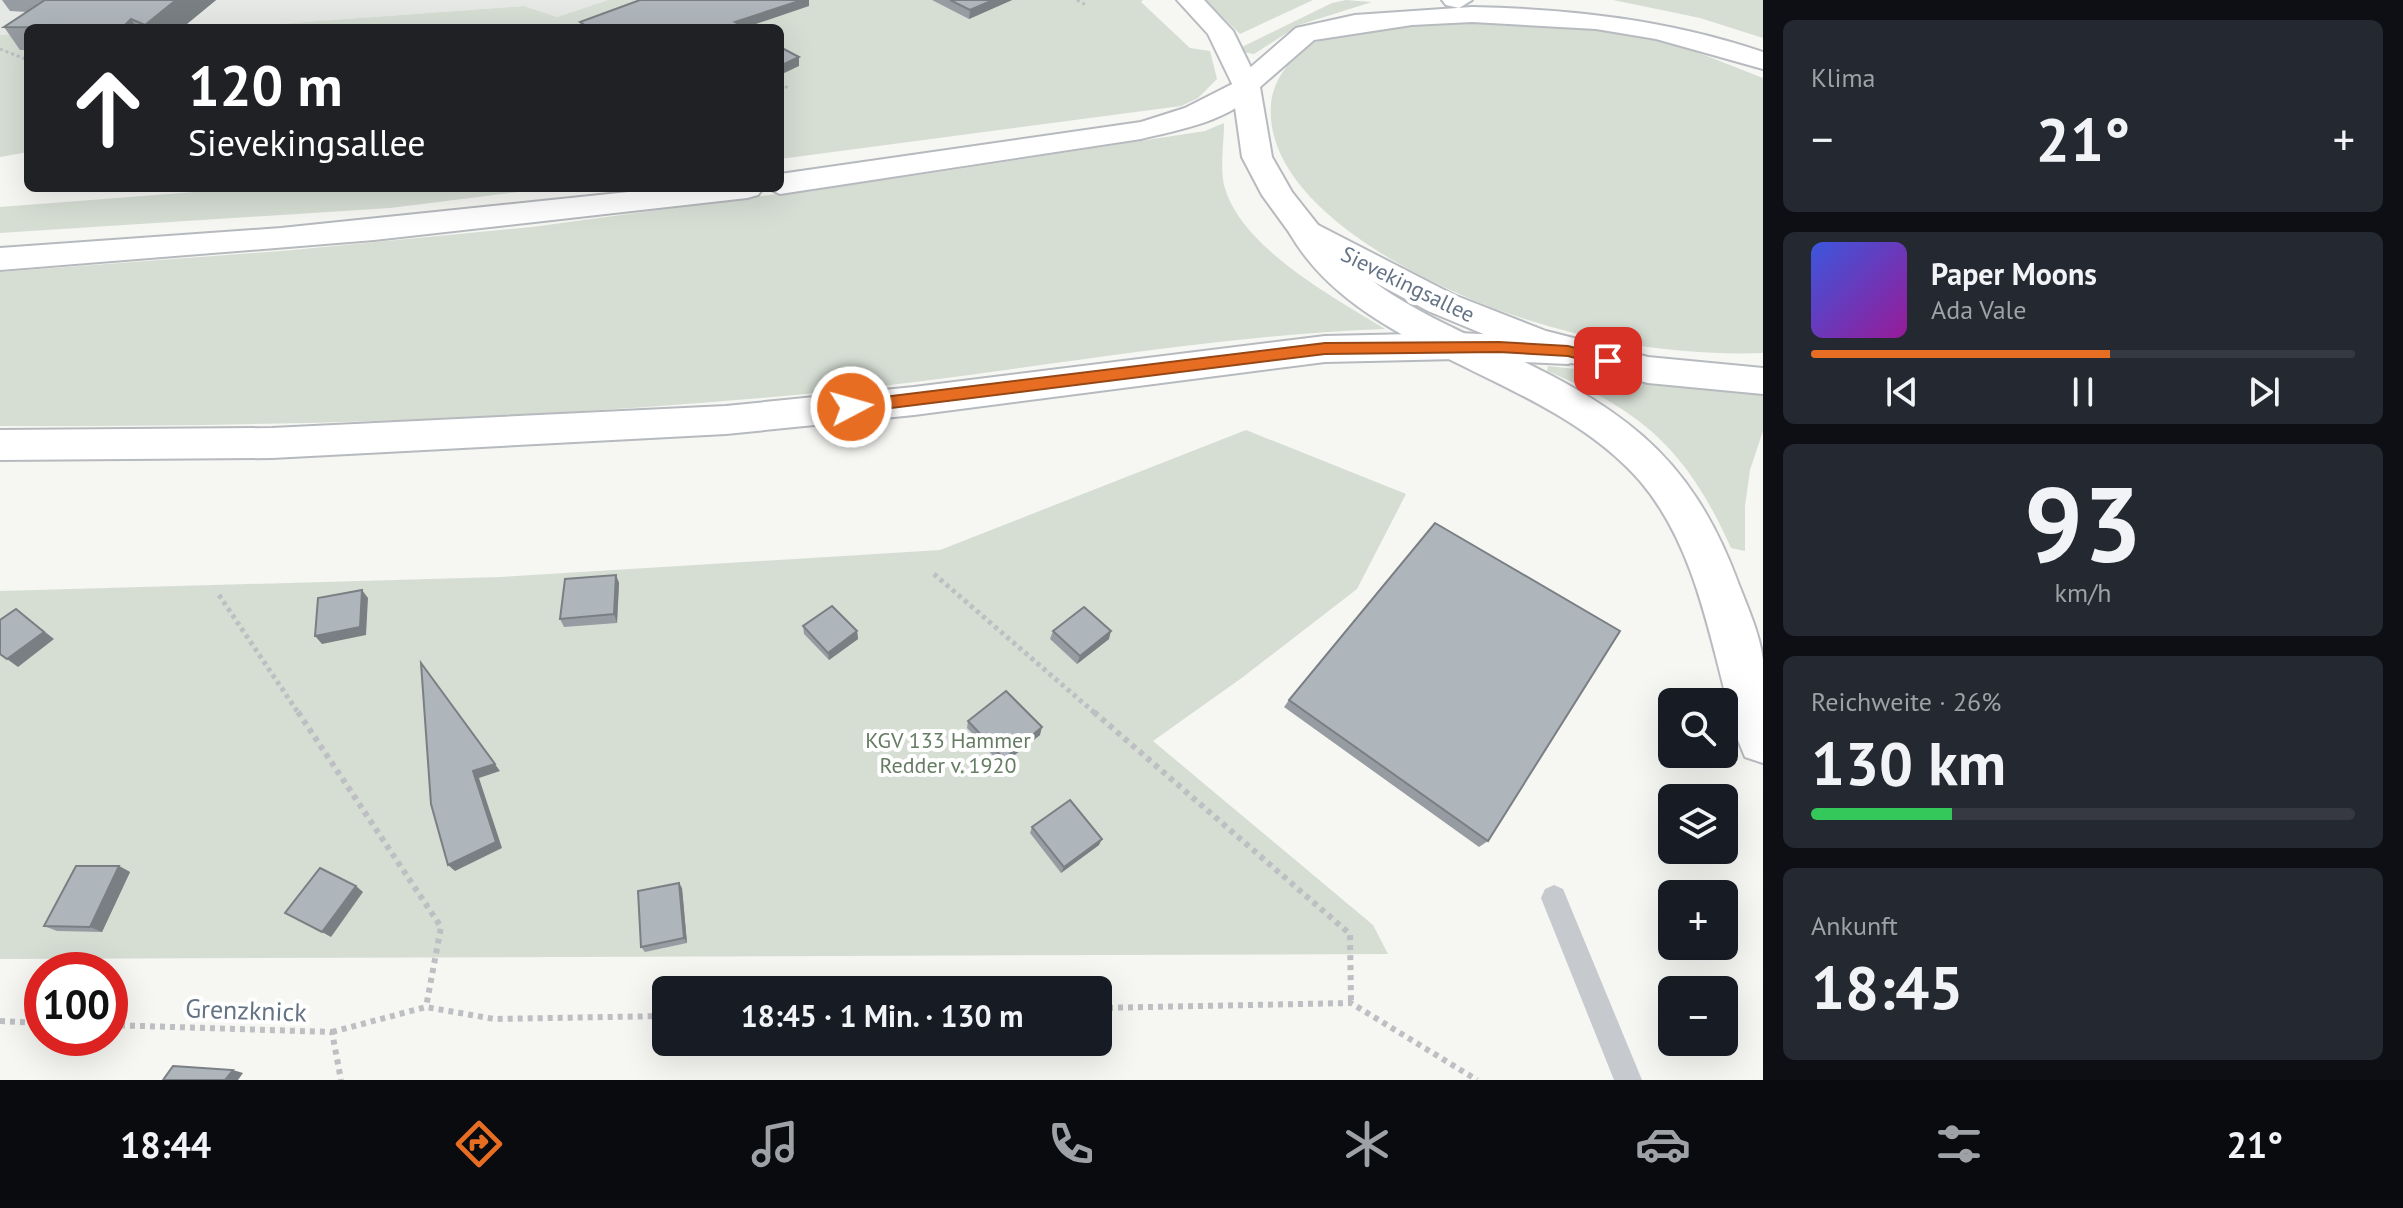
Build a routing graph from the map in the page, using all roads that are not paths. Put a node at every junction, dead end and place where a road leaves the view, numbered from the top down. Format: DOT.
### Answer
graph roads {
  1 [pos="1190,0"];
  2 [pos="1457,0"];
  3 [pos="1763,61"];
  4 [pos="1246,86"];
  5 [pos="784,183"];
  6 [pos="712,192"];
  7 [pos="1306,232"];
  8 [pos="0,259"];
  9 [pos="1457,346"];
  10 [pos="1568,351"];
  11 [pos="1763,381"];
  12 [pos="0,445"];
  13 [pos="1763,740"];
  14 [pos="1554,898"];
  15 [pos="1628,1080"];
  1 -- 4 [label="main road, Sievekingsallee"];
  2 -- 3 [label="main road"];
  2 -- 4 [label="main road"];
  4 -- 5 [label="main road"];
  4 -- 7 [label="main road, Sievekingsallee"];
  6 -- 8 [label="main road"];
  7 -- 9 [label="main road"];
  7 -- 10 [label="main road, Sievekingsallee"];
  9 -- 10 [label="main road"];
  9 -- 12 [label="main road"];
  9 -- 13 [label="main road"];
  10 -- 11 [label="main road, Sievekingsallee"];
  14 -- 15 [label="lane"];
}
